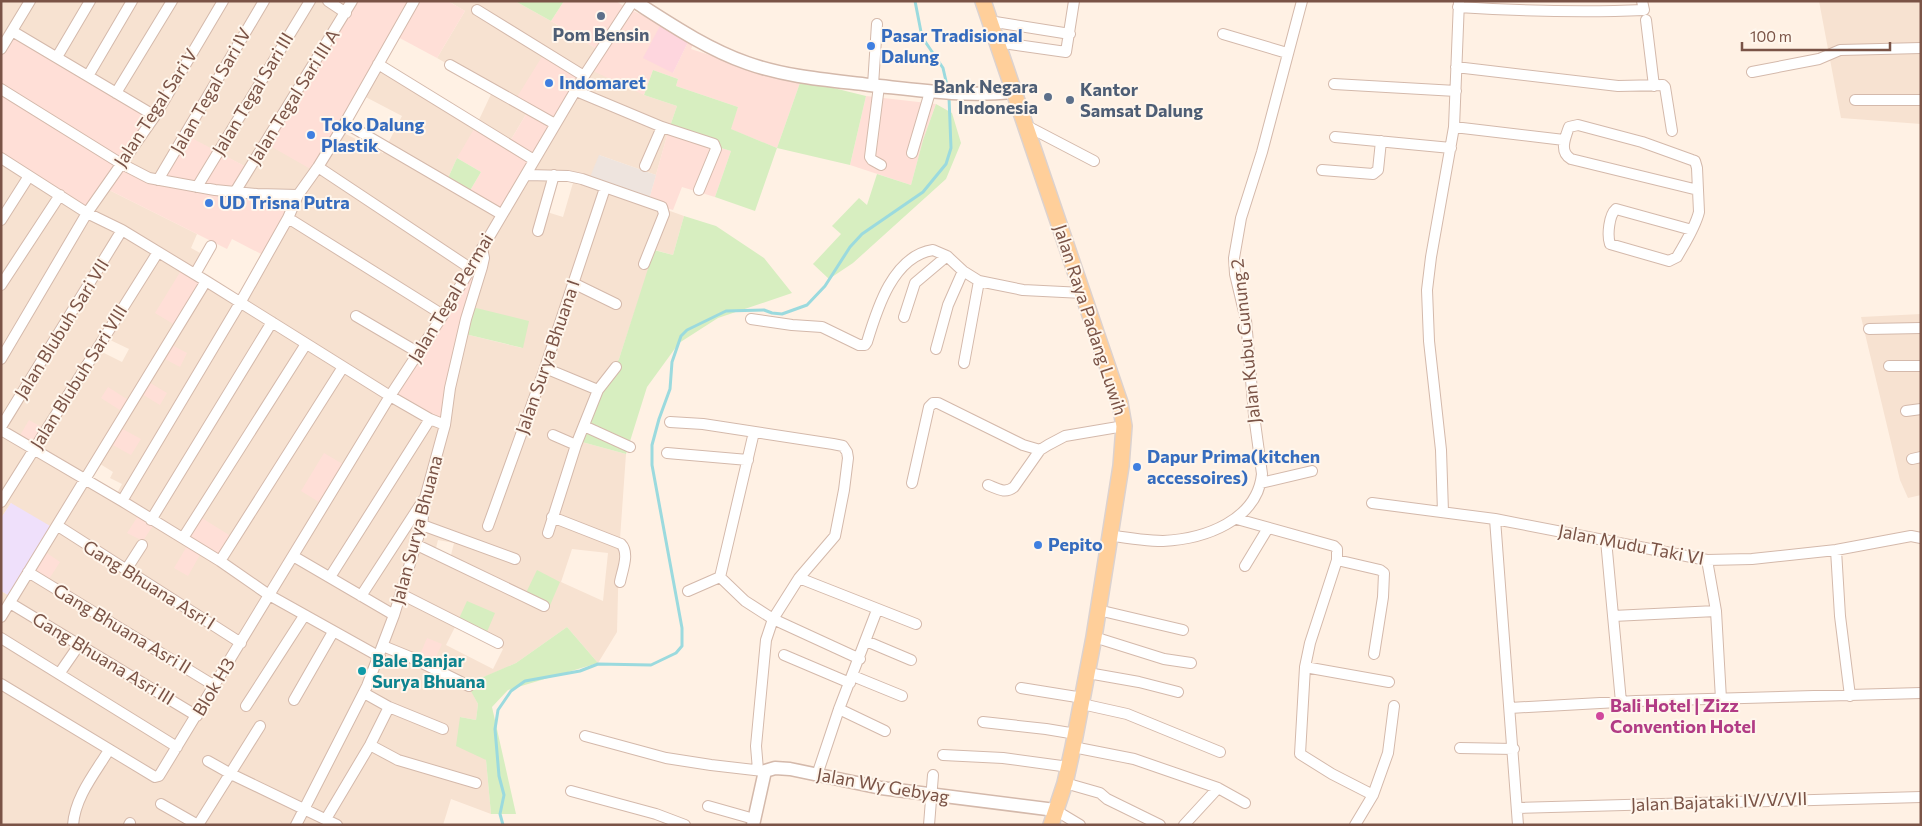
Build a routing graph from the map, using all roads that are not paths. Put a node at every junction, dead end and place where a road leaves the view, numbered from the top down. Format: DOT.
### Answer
graph roads {
  1 [pos="30,1"];
  2 [pos="90,1"];
  3 [pos="132,1"];
  4 [pos="172,1"];
  5 [pos="223,1"];
  6 [pos="264,1"];
  7 [pos="310,1"];
  8 [pos="328,1"];
  9 [pos="352,1"];
  10 [pos="414,1"];
  11 [pos="634,1"];
  12 [pos="983,1"];
  13 [pos="1074,1"];
  14 [pos="1302,1"];
  15 [pos="1642,1"];
  16 [pos="1458,4"];
  17 [pos="477,10"];
  18 [pos="346,13"];
  19 [pos="1646,20"];
  20 [pos="989,21"];
  21 [pos="877,24"];
  22 [pos="12,31"];
  23 [pos="1070,34"];
  24 [pos="1223,34"];
  25 [pos="996,42"];
  26 [pos="1921,48"];
  27 [pos="1,49"];
  28 [pos="1287,53"];
  29 [pos="57,57"];
  30 [pos="378,64"];
  31 [pos="450,64"];
  32 [pos="1456,66"];
  33 [pos="1752,72"];
  34 [pos="88,76"];
  35 [pos="584,76"];
  36 [pos="1334,84"];
  37 [pos="876,86"];
  38 [pos="1654,86"];
  39 [pos="1,89"];
  40 [pos="576,90"];
  41 [pos="1456,91"];
  42 [pos="930,92"];
  43 [pos="1013,92"];
  44 [pos="116,93"];
  45 [pos="1855,100"];
  46 [pos="1921,100"];
  47 [pos="155,116"];
  48 [pos="345,122"];
  49 [pos="555,124"];
  50 [pos="1025,125"];
  51 [pos="662,127"];
  52 [pos="1454,127"];
  53 [pos="1672,131"];
  54 [pos="1335,137"];
  55 [pos="1564,140"];
  56 [pos="1381,141"];
  57 [pos="1451,148"];
  58 [pos="912,153"];
  59 [pos="1,158"];
  60 [pos="534,160"];
  61 [pos="1094,161"];
  62 [pos="120,163"];
  63 [pos="882,165"];
  64 [pos="645,166"];
  65 [pos="318,167"];
  66 [pos="1322,170"];
  67 [pos="527,175"];
  68 [pos="554,175"];
  69 [pos="29,176"];
  70 [pos="158,180"];
  71 [pos="197,187"];
  72 [pos="605,188"];
  73 [pos="699,190"];
  74 [pos="1698,190"];
  75 [pos="235,192"];
  76 [pos="60,195"];
  77 [pos="298,195"];
  78 [pos="87,212"];
  79 [pos="502,214"];
  80 [pos="288,218"];
  81 [pos="1,220"];
  82 [pos="122,230"];
  83 [pos="1692,230"];
  84 [pos="538,231"];
  85 [pos="211,246"];
  86 [pos="482,248"];
  87 [pos="158,252"];
  88 [pos="948,256"];
  89 [pos="644,264"];
  90 [pos="470,268"];
  91 [pos="963,271"];
  92 [pos="195,274"];
  93 [pos="206,281"];
  94 [pos="979,281"];
  95 [pos="573,283"];
  96 [pos="1,285"];
  97 [pos="1082,293"];
  98 [pos="240,303"];
  99 [pos="616,304"];
  100 [pos="443,315"];
  101 [pos="356,316"];
  102 [pos="904,317"];
  103 [pos="751,319"];
  104 [pos="272,322"];
  105 [pos="1921,328"];
  106 [pos="1869,329"];
  107 [pos="306,344"];
  108 [pos="936,349"];
  109 [pos="419,352"];
  110 [pos="1,360"];
  111 [pos="964,363"];
  112 [pos="1889,366"];
  113 [pos="1921,366"];
  114 [pos="343,367"];
  115 [pos="616,367"];
  116 [pos="545,368"];
  117 [pos="598,390"];
  118 [pos="390,396"];
  119 [pos="1921,409"];
  120 [pos="1906,411"];
  121 [pos="430,419"];
  122 [pos="670,422"];
  123 [pos="445,425"];
  124 [pos="584,426"];
  125 [pos="1124,426"];
  126 [pos="1,428"];
  127 [pos="754,432"];
  128 [pos="553,435"];
  129 [pos="576,445"];
  130 [pos="630,447"];
  131 [pos="34,448"];
  132 [pos="1040,450"];
  133 [pos="667,453"];
  134 [pos="748,460"];
  135 [pos="1312,471"];
  136 [pos="86,479"];
  137 [pos="912,483"];
  138 [pos="1261,484"];
  139 [pos="988,485"];
  140 [pos="425,498"];
  141 [pos="122,501"];
  142 [pos="1,502"];
  143 [pos="1372,503"];
  144 [pos="1443,512"];
  145 [pos="552,517"];
  146 [pos="1238,519"];
  147 [pos="1495,519"];
  148 [pos="152,520"];
  149 [pos="422,525"];
  150 [pos="58,526"];
  151 [pos="488,526"];
  152 [pos="1268,528"];
  153 [pos="548,533"];
  154 [pos="1109,535"];
  155 [pos="183,538"];
  156 [pos="1921,538"];
  157 [pos="1606,540"];
  158 [pos="142,545"];
  159 [pos="417,545"];
  160 [pos="1836,550"];
  161 [pos="293,556"];
  162 [pos="515,559"];
  163 [pos="1337,560"];
  164 [pos="1706,560"];
  165 [pos="220,561"];
  166 [pos="1245,566"];
  167 [pos="126,570"];
  168 [pos="28,572"];
  169 [pos="330,577"];
  170 [pos="720,577"];
  171 [pos="799,578"];
  172 [pos="620,582"];
  173 [pos="688,592"];
  174 [pos="401,594"];
  175 [pos="269,595"];
  176 [pos="361,596"];
  177 [pos="10,603"];
  178 [pos="544,606"];
  179 [pos="877,610"];
  180 [pos="1098,610"];
  181 [pos="1716,611"];
  182 [pos="304,616"];
  183 [pos="394,616"];
  184 [pos="1613,616"];
  185 [pos="1,617"];
  186 [pos="773,619"];
  187 [pos="916,624"];
  188 [pos="1183,630"];
  189 [pos="333,632"];
  190 [pos="1094,637"];
  191 [pos="1,638"];
  192 [pos="866,641"];
  193 [pos="241,643"];
  194 [pos="498,643"];
  195 [pos="79,644"];
  196 [pos="383,646"];
  197 [pos="1374,654"];
  198 [pos="784,655"];
  199 [pos="380,658"];
  200 [pos="860,659"];
  201 [pos="911,660"];
  202 [pos="1192,664"];
  203 [pos="1305,667"];
  204 [pos="1088,673"];
  205 [pos="60,674"];
  206 [pos="852,679"];
  207 [pos="1389,682"];
  208 [pos="1,684"];
  209 [pos="215,686"];
  210 [pos="469,686"];
  211 [pos="1021,688"];
  212 [pos="364,692"];
  213 [pos="1178,692"];
  214 [pos="1921,693"];
  215 [pos="902,696"];
  216 [pos="1850,696"];
  217 [pos="1721,699"];
  218 [pos="294,700"];
  219 [pos="1083,701"];
  220 [pos="1620,702"];
  221 [pos="246,706"];
  222 [pos="1394,706"];
  223 [pos="389,707"];
  224 [pos="1510,708"];
  225 [pos="839,709"];
  226 [pos="196,716"];
  227 [pos="983,722"];
  228 [pos="260,726"];
  229 [pos="443,729"];
  230 [pos="885,731"];
  231 [pos="585,736"];
  232 [pos="1075,740"];
  233 [pos="370,745"];
  234 [pos="177,747"];
  235 [pos="1460,748"];
  236 [pos="1514,749"];
  237 [pos="109,750"];
  238 [pos="1220,752"];
  239 [pos="943,755"];
  240 [pos="208,761"];
  241 [pos="1068,767"];
  242 [pos="761,771"];
  243 [pos="231,774"];
  244 [pos="817,774"];
  245 [pos="933,775"];
  246 [pos="476,782"];
  247 [pos="1065,783"];
  248 [pos="1218,788"];
  249 [pos="571,790"];
  250 [pos="1373,795"];
  251 [pos="932,796"];
  252 [pos="1921,797"];
  253 [pos="161,804"];
  254 [pos="1245,804"];
  255 [pos="708,806"];
  256 [pos="1518,808"];
  257 [pos="304,809"];
  258 [pos="1053,818"];
  259 [pos="326,819"];
  260 [pos="754,822"];
  261 [pos="73,825"];
  262 [pos="198,825"];
  263 [pos="296,825"];
  264 [pos="337,825"];
  265 [pos="685,825"];
  266 [pos="929,825"];
  267 [pos="1080,825"];
  268 [pos="1160,825"];
  269 [pos="1184,825"];
  270 [pos="1355,825"];
  271 [pos="1518,825"];
  1 -- 22 [label="street"];
  2 -- 29 [label="street"];
  3 -- 34 [label="street"];
  4 -- 44 [label="street"];
  5 -- 47 [label="street, Jalan Tegal Sari V"];
  6 -- 70 [label="street, Jalan Tegal Sari IV"];
  7 -- 71 [label="street, Jalan Tegal Sari III"];
  8 -- 18 [label="street"];
  9 -- 18 [label="street, Jalan Tegal Sari III A"];
  10 -- 30 [label="street"];
  11 -- 35 [label="street, Jalan Tegal Permai"];
  11 -- 37 [label="street"];
  12 -- 20 [label="main road, Jalan Raya Padang Luwih"];
  13 -- 23 [label="street"];
  14 -- 28 [label="street, Jalan Kubu Gunung 2"];
  15 -- 16 [label="street"];
  16 -- 32 [label="street"];
  17 -- 35 [label="street"];
  18 -- 75 [label="street, Jalan Tegal Sari III A"];
  19 -- 38 [label="street"];
  20 -- 23 [label="street"];
  20 -- 25 [label="main road, Jalan Raya Padang Luwih"];
  21 -- 37 [label="street"];
  22 -- 27 [label="street"];
  22 -- 29 [label="street"];
  23 -- 25 [label="street"];
  24 -- 28 [label="street"];
  25 -- 43 [label="main road, Jalan Raya Padang Luwih"];
  26 -- 33 [label="street"];
  28 -- 138 [label="street, Jalan Kubu Gunung 2"];
  29 -- 34 [label="street"];
  30 -- 48 [label="street"];
  30 -- 60 [label="street"];
  31 -- 49 [label="street"];
  32 -- 38 [label="street"];
  32 -- 41 [label="street"];
  34 -- 44 [label="street"];
  35 -- 40 [label="street, Jalan Tegal Permai"];
  36 -- 41 [label="street"];
  37 -- 42 [label="street"];
  37 -- 63 [label="street"];
  38 -- 53 [label="street"];
  39 -- 62 [label="street"];
  40 -- 49 [label="street, Jalan Tegal Permai"];
  40 -- 51 [label="street"];
  41 -- 52 [label="street"];
  42 -- 43 [label="street"];
  42 -- 58 [label="street"];
  43 -- 50 [label="main road, Jalan Raya Padang Luwih"];
  44 -- 47 [label="street"];
  45 -- 46 [label="street"];
  47 -- 62 [label="street, Jalan Tegal Sari V"];
  48 -- 65 [label="street"];
  48 -- 79 [label="street"];
  49 -- 60 [label="street, Jalan Tegal Permai"];
  50 -- 61 [label="street"];
  50 -- 97 [label="main road, Jalan Raya Padang Luwih"];
  51 -- 64 [label="street"];
  51 -- 73 [label="street"];
  52 -- 55 [label="street"];
  52 -- 57 [label="street"];
  54 -- 56 [label="street"];
  55 -- 74 [label="street"];
  55 -- 74 [label="street"];
  56 -- 57 [label="street"];
  56 -- 66 [label="street"];
  57 -- 144 [label="street"];
  59 -- 69 [label="street"];
  60 -- 67 [label="street, Jalan Tegal Permai"];
  62 -- 70 [label="street"];
  62 -- 78 [label="street, Jalan Tegal Sari V"];
  65 -- 77 [label="street"];
  65 -- 90 [label="street"];
  67 -- 68 [label="street"];
  67 -- 79 [label="street, Jalan Tegal Permai"];
  68 -- 72 [label="street"];
  68 -- 84 [label="street"];
  69 -- 76 [label="street"];
  69 -- 81 [label="street"];
  70 -- 71 [label="street"];
  71 -- 75 [label="street"];
  72 -- 89 [label="street"];
  72 -- 95 [label="street, Jalan Surya Bhuana I"];
  74 -- 83 [label="street"];
  75 -- 77 [label="street"];
  76 -- 78 [label="street"];
  76 -- 96 [label="street"];
  77 -- 80 [label="street"];
  78 -- 82 [label="street"];
  78 -- 110 [label="street, Jalan Tegal Sari V"];
  79 -- 86 [label="street, Jalan Tegal Permai"];
  80 -- 98 [label="street"];
  80 -- 100 [label="street"];
  82 -- 87 [label="street"];
  82 -- 126 [label="street, Jalan Blubuh Sari VII"];
  83 -- 83 [label="street"];
  85 -- 92 [label="street"];
  86 -- 90 [label="street, Jalan Tegal Permai"];
  86 -- 123 [label="street, Jalan Surya Bhuana"];
  87 -- 92 [label="street"];
  87 -- 131 [label="street, Jalan Blubuh Sari VIII"];
  88 -- 91 [label="street"];
  88 -- 102 [label="street"];
  88 -- 103 [label="street"];
  90 -- 100 [label="street, Jalan Tegal Permai"];
  91 -- 94 [label="street"];
  91 -- 108 [label="street"];
  92 -- 93 [label="street"];
  93 -- 98 [label="street"];
  93 -- 136 [label="street"];
  94 -- 97 [label="street"];
  94 -- 111 [label="street"];
  95 -- 99 [label="street"];
  95 -- 116 [label="street, Jalan Surya Bhuana I"];
  97 -- 125 [label="main road, Jalan Raya Padang Luwih"];
  98 -- 104 [label="street"];
  98 -- 141 [label="street"];
  100 -- 109 [label="street, Jalan Tegal Permai"];
  101 -- 109 [label="street"];
  104 -- 107 [label="street"];
  104 -- 148 [label="street"];
  105 -- 106 [label="street"];
  107 -- 114 [label="street"];
  107 -- 155 [label="street"];
  109 -- 118 [label="street, Jalan Tegal Permai"];
  112 -- 113 [label="street"];
  114 -- 118 [label="street"];
  114 -- 165 [label="street"];
  115 -- 117 [label="street"];
  116 -- 117 [label="street"];
  116 -- 151 [label="street, Jalan Surya Bhuana I"];
  117 -- 124 [label="street"];
  118 -- 121 [label="street"];
  118 -- 161 [label="street, Jalan Tegal Permai"];
  119 -- 120 [label="street"];
  121 -- 123 [label="street"];
  121 -- 169 [label="street"];
  122 -- 127 [label="street"];
  123 -- 140 [label="street, Jalan Surya Bhuana"];
  124 -- 129 [label="street"];
  124 -- 130 [label="street"];
  125 -- 132 [label="street"];
  125 -- 154 [label="main road, Jalan Raya Padang Luwih"];
  126 -- 131 [label="street"];
  127 -- 134 [label="street"];
  127 -- 171 [label="street"];
  128 -- 129 [label="street"];
  129 -- 145 [label="street"];
  131 -- 136 [label="street"];
  131 -- 142 [label="street, Jalan Blubuh Sari VIII"];
  132 -- 137 [label="street"];
  132 -- 139 [label="street"];
  133 -- 134 [label="street"];
  134 -- 170 [label="street"];
  135 -- 138 [label="street"];
  136 -- 141 [label="street"];
  136 -- 150 [label="street"];
  138 -- 146 [label="street"];
  140 -- 149 [label="street, Jalan Surya Bhuana"];
  140 -- 176 [label="street"];
  141 -- 148 [label="street"];
  143 -- 144 [label="street, Jalan Mudu Taki VI"];
  144 -- 147 [label="street, Jalan Mudu Taki VI"];
  145 -- 153 [label="street"];
  145 -- 172 [label="street"];
  146 -- 152 [label="street"];
  146 -- 154 [label="street"];
  147 -- 157 [label="street, Jalan Mudu Taki VI"];
  147 -- 224 [label="street"];
  148 -- 155 [label="street"];
  149 -- 159 [label="street, Jalan Surya Bhuana"];
  149 -- 162 [label="street"];
  150 -- 167 [label="street, Gang Bhuana Asri I"];
  150 -- 168 [label="street"];
  152 -- 163 [label="street"];
  152 -- 166 [label="street"];
  154 -- 180 [label="main road, Jalan Raya Padang Luwih"];
  155 -- 165 [label="street"];
  156 -- 160 [label="street, Jalan Mudu Taki VI"];
  157 -- 164 [label="street, Jalan Mudu Taki VI"];
  157 -- 184 [label="street"];
  158 -- 167 [label="street"];
  159 -- 174 [label="street, Jalan Surya Bhuana"];
  159 -- 178 [label="street"];
  160 -- 164 [label="street, Jalan Mudu Taki VI"];
  160 -- 216 [label="street"];
  161 -- 169 [label="street"];
  161 -- 175 [label="street, Jalan Tegal Permai"];
  163 -- 197 [label="street"];
  163 -- 203 [label="street"];
  164 -- 181 [label="street"];
  165 -- 175 [label="street"];
  167 -- 193 [label="street, Gang Bhuana Asri I"];
  168 -- 177 [label="street"];
  168 -- 209 [label="street, Gang Bhuana Asri II"];
  169 -- 176 [label="street"];
  170 -- 173 [label="street"];
  170 -- 186 [label="street"];
  171 -- 179 [label="street"];
  171 -- 186 [label="street"];
  174 -- 183 [label="street, Jalan Surya Bhuana"];
  174 -- 194 [label="street"];
  175 -- 182 [label="street"];
  175 -- 193 [label="street, Blok H3"];
  176 -- 183 [label="street"];
  177 -- 185 [label="street"];
  177 -- 195 [label="street, Gang Bhuana Asri III"];
  179 -- 187 [label="street"];
  179 -- 192 [label="street"];
  180 -- 188 [label="street"];
  180 -- 190 [label="main road, Jalan Raya Padang Luwih"];
  181 -- 184 [label="street"];
  181 -- 217 [label="street"];
  182 -- 189 [label="street"];
  182 -- 221 [label="street"];
  183 -- 196 [label="street, Jalan Surya Bhuana"];
  184 -- 220 [label="street"];
  186 -- 200 [label="street"];
  186 -- 242 [label="street"];
  189 -- 199 [label="street"];
  189 -- 218 [label="street"];
  190 -- 202 [label="street"];
  190 -- 204 [label="main road, Jalan Raya Padang Luwih"];
  191 -- 205 [label="street"];
  192 -- 200 [label="street"];
  192 -- 201 [label="street"];
  193 -- 209 [label="street, Blok H3"];
  195 -- 205 [label="street"];
  195 -- 226 [label="street, Gang Bhuana Asri III"];
  196 -- 199 [label="street, Jalan Surya Bhuana"];
  196 -- 210 [label="street"];
  198 -- 206 [label="street"];
  199 -- 212 [label="street, Jalan Surya Bhuana"];
  200 -- 206 [label="street"];
  203 -- 207 [label="street"];
  203 -- 250 [label="street"];
  204 -- 213 [label="street"];
  204 -- 219 [label="main road, Jalan Raya Padang Luwih"];
  205 -- 234 [label="street"];
  206 -- 215 [label="street"];
  206 -- 225 [label="street"];
  208 -- 237 [label="street"];
  209 -- 226 [label="street, Blok H3"];
  211 -- 219 [label="street"];
  212 -- 223 [label="street"];
  212 -- 257 [label="street, Jalan Surya Bhuana"];
  214 -- 216 [label="street"];
  216 -- 217 [label="street"];
  217 -- 220 [label="street"];
  219 -- 232 [label="main road, Jalan Raya Padang Luwih"];
  219 -- 238 [label="street"];
  220 -- 224 [label="street"];
  222 -- 250 [label="street"];
  223 -- 229 [label="street"];
  223 -- 233 [label="street"];
  224 -- 236 [label="street"];
  225 -- 230 [label="street"];
  225 -- 244 [label="street"];
  226 -- 234 [label="street, Blok H3"];
  227 -- 232 [label="street"];
  228 -- 243 [label="street"];
  231 -- 242 [label="street"];
  232 -- 241 [label="main road, Jalan Raya Padang Luwih"];
  232 -- 248 [label="street"];
  233 -- 246 [label="street"];
  233 -- 259 [label="street"];
  234 -- 237 [label="street, Blok H3"];
  235 -- 236 [label="street"];
  236 -- 256 [label="street"];
  237 -- 261 [label="street"];
  239 -- 241 [label="street"];
  240 -- 243 [label="street"];
  241 -- 247 [label="main road, Jalan Raya Padang Luwih"];
  242 -- 244 [label="street, Jalan Wy Gebyag"];
  242 -- 260 [label="street"];
  243 -- 257 [label="street"];
  243 -- 262 [label="street"];
  244 -- 251 [label="street, Jalan Wy Gebyag"];
  245 -- 251 [label="street"];
  247 -- 258 [label="main road, Jalan Raya Padang Luwih"];
  247 -- 268 [label="street"];
  248 -- 254 [label="street"];
  248 -- 269 [label="street"];
  249 -- 265 [label="street"];
  250 -- 270 [label="street"];
  251 -- 258 [label="street, Jalan Wy Gebyag"];
  251 -- 266 [label="street"];
  252 -- 256 [label="street, Jalan Bajataki IV/V/VII"];
  253 -- 262 [label="street"];
  255 -- 260 [label="street"];
  256 -- 271 [label="street"];
  257 -- 259 [label="street"];
  257 -- 263 [label="street, Jalan Surya Bhuana"];
  258 -- 267 [label="street"];
  259 -- 264 [label="street"];
}
